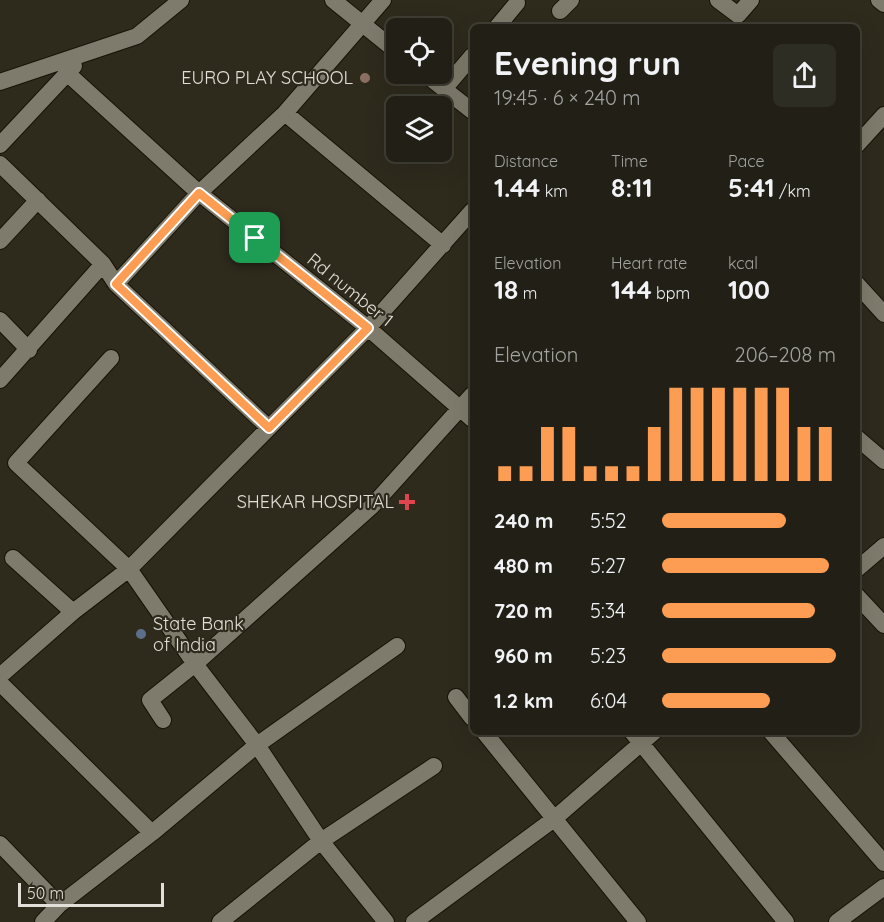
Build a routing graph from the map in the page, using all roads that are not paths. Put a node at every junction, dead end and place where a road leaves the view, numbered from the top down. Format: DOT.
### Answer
graph roads {
  1 [pos="181,0"];
  2 [pos="333,0"];
  3 [pos="383,0"];
  4 [pos="718,0"];
  5 [pos="751,0"];
  6 [pos="879,0"];
  7 [pos="517,3"];
  8 [pos="884,4"];
  9 [pos="361,24"];
  10 [pos="500,24"];
  11 [pos="386,43"];
  12 [pos="90,51"];
  13 [pos="470,58"];
  14 [pos="67,73"];
  15 [pos="0,82"];
  16 [pos="437,84"];
  17 [pos="444,89"];
  18 [pos="470,109"];
  19 [pos="285,113"];
  20 [pos="884,115"];
  21 [pos="860,142"];
  22 [pos="0,146"];
  23 [pos="0,164"];
  24 [pos="199,193"];
  25 [pos="38,200"];
  26 [pos="470,213"];
  27 [pos="0,241"];
  28 [pos="443,245"];
  29 [pos="103,264"];
  30 [pos="116,284"];
  31 [pos="860,287"];
  32 [pos="884,314"];
  33 [pos="0,320"];
  34 [pos="368,328"];
  35 [pos="29,350"];
  36 [pos="111,358"];
  37 [pos="0,380"];
  38 [pos="466,414"];
  39 [pos="269,428"];
  40 [pos="860,440"];
  41 [pos="884,461"];
  42 [pos="884,546"];
  43 [pos="13,558"];
  44 [pos="860,567"];
  45 [pos="129,569"];
  46 [pos="860,599"];
  47 [pos="73,612"];
  48 [pos="884,625"];
  49 [pos="398,646"];
  50 [pos="195,664"];
  51 [pos="0,676"];
  52 [pos="0,683"];
  53 [pos="456,697"];
  54 [pos="470,715"];
  55 [pos="164,720"];
  56 [pos="486,735"];
  57 [pos="774,735"];
  58 [pos="642,736"];
  59 [pos="257,745"];
  60 [pos="434,766"];
  61 [pos="554,819"];
  62 [pos="152,834"];
  63 [pos="321,841"];
  64 [pos="0,844"];
  65 [pos="884,863"];
  66 [pos="884,887"];
  67 [pos="58,905"];
  68 [pos="43,922"];
  69 [pos="220,922"];
  70 [pos="386,922"];
  71 [pos="414,922"];
  72 [pos="638,922"];
  73 [pos="786,922"];
  74 [pos="837,922"];
  1 -- 12 [label="street"];
  2 -- 9 [label="street"];
  3 -- 9 [label="street"];
  4 -- 5 [label="street"];
  6 -- 8 [label="street"];
  7 -- 10 [label="street"];
  9 -- 11 [label="street"];
  9 -- 19 [label="street"];
  12 -- 14 [label="street"];
  12 -- 15 [label="street"];
  13 -- 17 [label="street"];
  14 -- 22 [label="street"];
  14 -- 24 [label="street, Rd number 1"];
  16 -- 17 [label="street"];
  17 -- 18 [label="street"];
  19 -- 24 [label="street"];
  19 -- 28 [label="street"];
  20 -- 21 [label="street"];
  23 -- 25 [label="street"];
  24 -- 30 [label="street"];
  24 -- 34 [label="street, Rd number 1"];
  25 -- 27 [label="street"];
  25 -- 29 [label="street"];
  26 -- 28 [label="street"];
  28 -- 34 [label="street"];
  29 -- 30 [label="street"];
  29 -- 35 [label="street"];
  30 -- 39 [label="street"];
  31 -- 32 [label="street"];
  33 -- 35 [label="street"];
  34 -- 38 [label="street, Rd number 1"];
  34 -- 39 [label="street"];
  35 -- 37 [label="street"];
  36 -- 45 [label="street"];
  38 -- 50 [label="street"];
  39 -- 45 [label="street"];
  40 -- 41 [label="street"];
  42 -- 44 [label="street"];
  43 -- 47 [label="street"];
  45 -- 47 [label="street"];
  45 -- 50 [label="street"];
  46 -- 48 [label="street"];
  47 -- 51 [label="street"];
  49 -- 59 [label="street"];
  50 -- 55 [label="street"];
  50 -- 59 [label="street"];
  52 -- 62 [label="street"];
  53 -- 54 [label="street"];
  56 -- 61 [label="street"];
  57 -- 65 [label="street"];
  58 -- 61 [label="street"];
  58 -- 73 [label="street"];
  59 -- 62 [label="street"];
  59 -- 63 [label="street"];
  60 -- 63 [label="street"];
  61 -- 71 [label="street"];
  61 -- 72 [label="street"];
  62 -- 67 [label="street"];
  63 -- 69 [label="street"];
  63 -- 70 [label="street"];
  64 -- 67 [label="street"];
  66 -- 74 [label="street"];
  67 -- 68 [label="street"];
}
